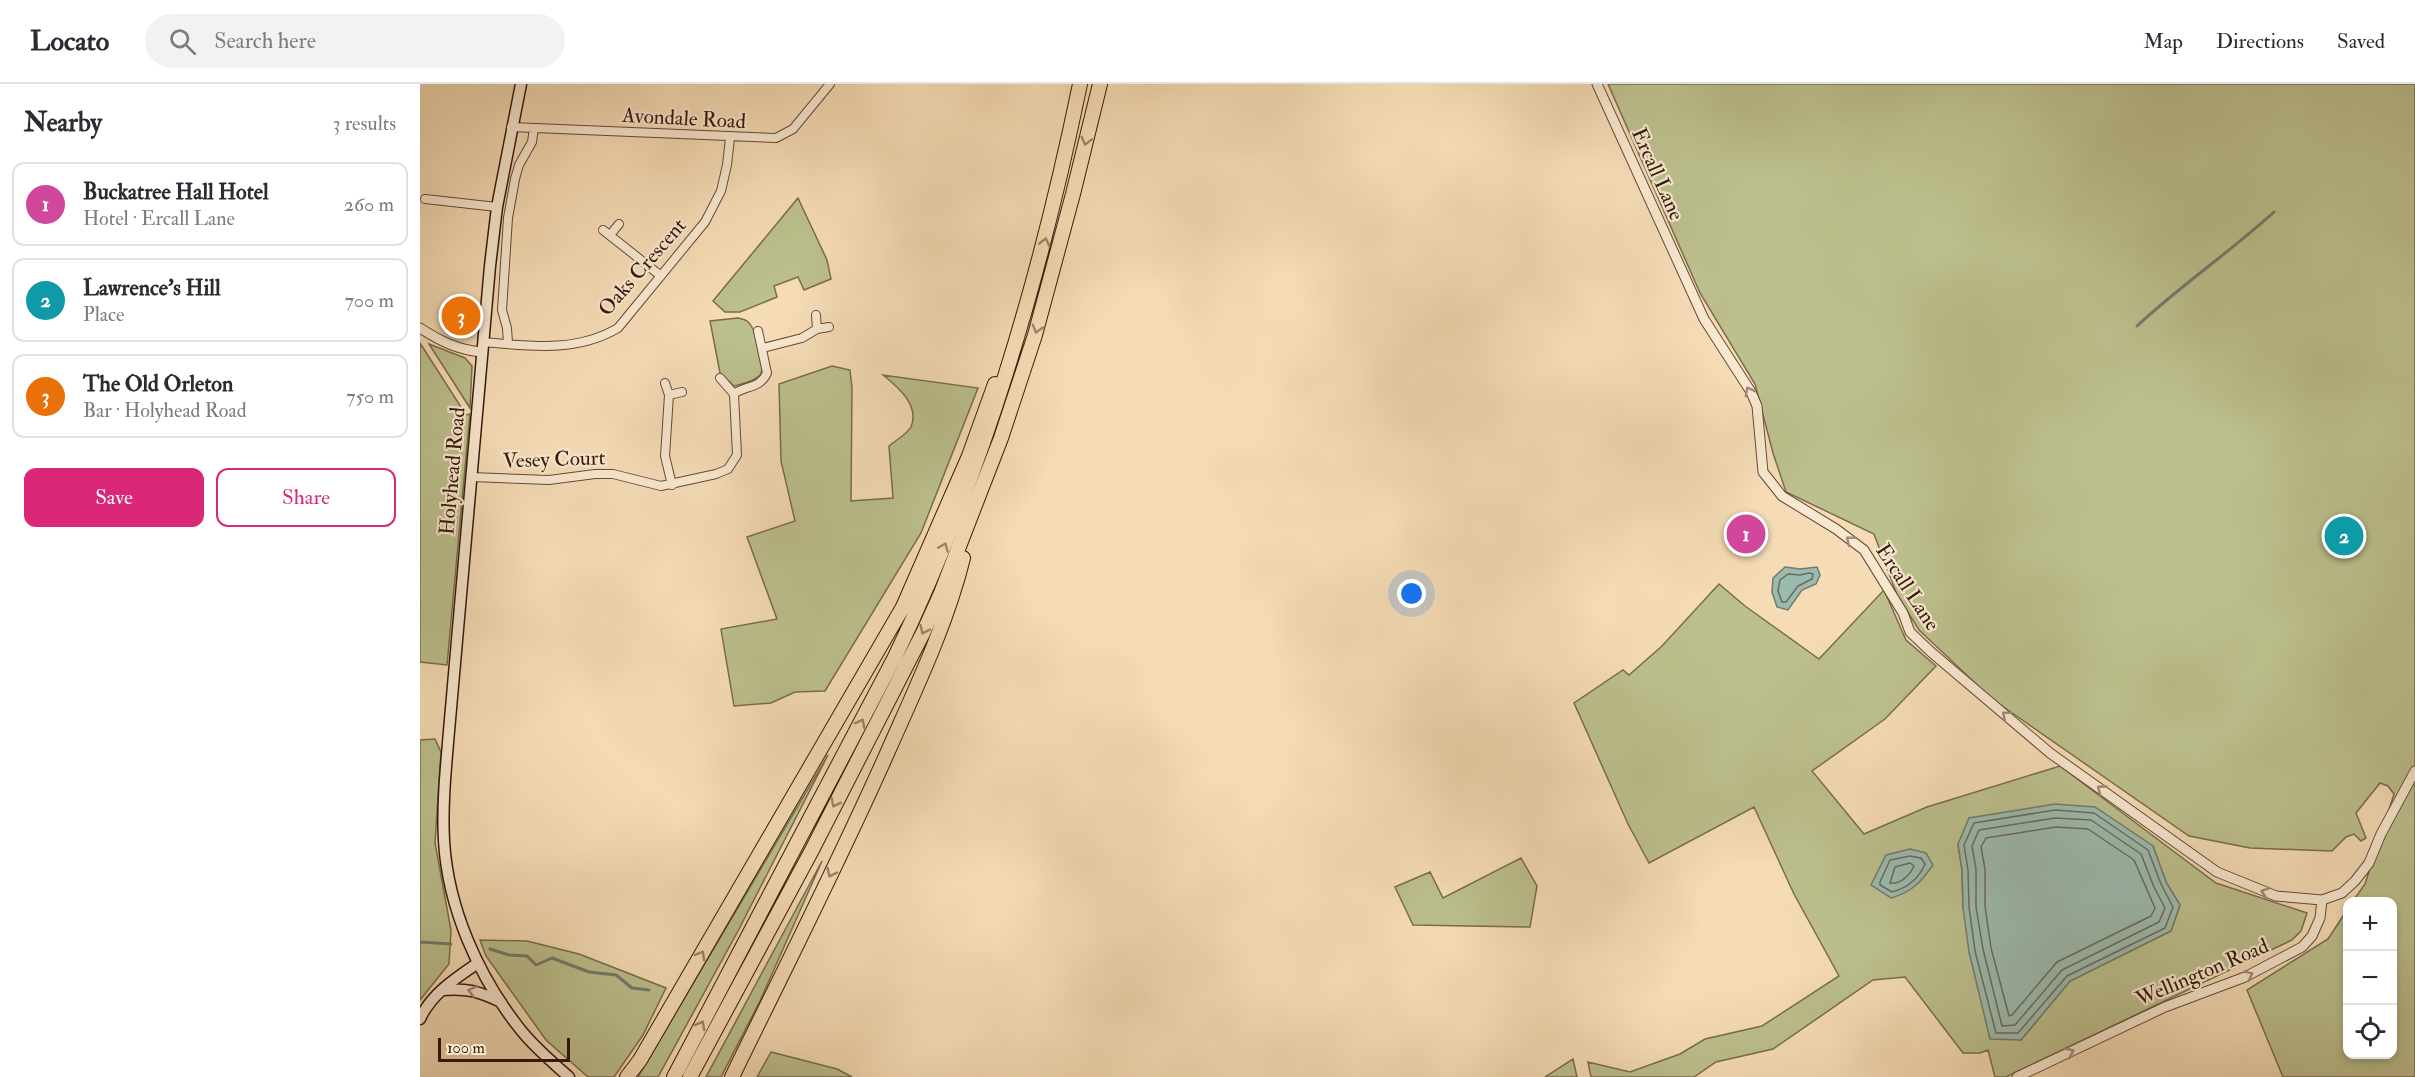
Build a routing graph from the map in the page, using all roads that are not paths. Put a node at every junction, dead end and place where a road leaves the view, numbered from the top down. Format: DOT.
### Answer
graph roads {
  1 [pos="521,84"];
  2 [pos="830,84"];
  3 [pos="1080,84"];
  4 [pos="1100,84"];
  5 [pos="1597,84"];
  6 [pos="511,127"];
  7 [pos="534,128"];
  8 [pos="730,138"];
  9 [pos="425,199"];
  10 [pos="496,207"];
  11 [pos="619,224"];
  12 [pos="661,276"];
  13 [pos="1030,299"];
  14 [pos="816,315"];
  15 [pos="829,327"];
  16 [pos="420,328"];
  17 [pos="817,329"];
  18 [pos="758,331"];
  19 [pos="508,343"];
  20 [pos="483,347"];
  21 [pos="763,348"];
  22 [pos="720,378"];
  23 [pos="665,383"];
  24 [pos="682,392"];
  25 [pos="734,394"];
  26 [pos="669,395"];
  27 [pos="471,477"];
  28 [pos="672,484"];
  29 [pos="976,507"];
  30 [pos="2415,771"];
  31 [pos="2322,900"];
  32 [pos="478,963"];
  33 [pos="442,990"];
  34 [pos="501,1002"];
  35 [pos="420,1019"];
  36 [pos="569,1077"];
  37 [pos="627,1077"];
  38 [pos="674,1077"];
  39 [pos="690,1077"];
  40 [pos="732,1077"];
  41 [pos="2017,1077"];
  1 -- 6 [label="main road, Holyhead Road"];
  2 -- 8 [label="street, Avondale Road"];
  13 -- 3 [label="highway, one-way"];
  4 -- 29 [label="highway, one-way"];
  31 -- 5 [label="street, Ercall Lane, one-way"];
  6 -- 7 [label="street, Avondale Road"];
  6 -- 10 [label="main road, Holyhead Road"];
  7 -- 8 [label="street, Avondale Road"];
  7 -- 19 [label="street"];
  8 -- 12 [label="street, Oaks Crescent"];
  9 -- 10 [label="street"];
  10 -- 20 [label="main road, Holyhead Road"];
  11 -- 12 [label="street"];
  12 -- 19 [label="street, Oaks Crescent"];
  37 -- 13 [label="highway, one-way"];
  38 -- 13 [label="highway, one-way"];
  14 -- 17 [label="street"];
  15 -- 17 [label="street"];
  16 -- 20 [label="street"];
  17 -- 21 [label="street"];
  18 -- 21 [label="street"];
  19 -- 20 [label="street, Oaks Crescent"];
  20 -- 27 [label="main road, Holyhead Road"];
  21 -- 25 [label="street"];
  22 -- 25 [label="street"];
  23 -- 26 [label="street"];
  24 -- 26 [label="street"];
  25 -- 28 [label="street, Vesey Court"];
  26 -- 28 [label="street"];
  27 -- 28 [label="street, Vesey Court"];
  27 -- 32 [label="main road, Holyhead Road"];
  29 -- 39 [label="highway, one-way"];
  29 -- 40 [label="highway, one-way"];
  30 -- 31 [label="street"];
  41 -- 31 [label="street, Wellington Road, one-way"];
  32 -- 33 [label="main road"];
  32 -- 34 [label="main road, Holyhead Road"];
  34 -- 33 [label="main road, one-way"];
  33 -- 35 [label="main road"];
  34 -- 36 [label="main road, Holyhead Road"];
}
